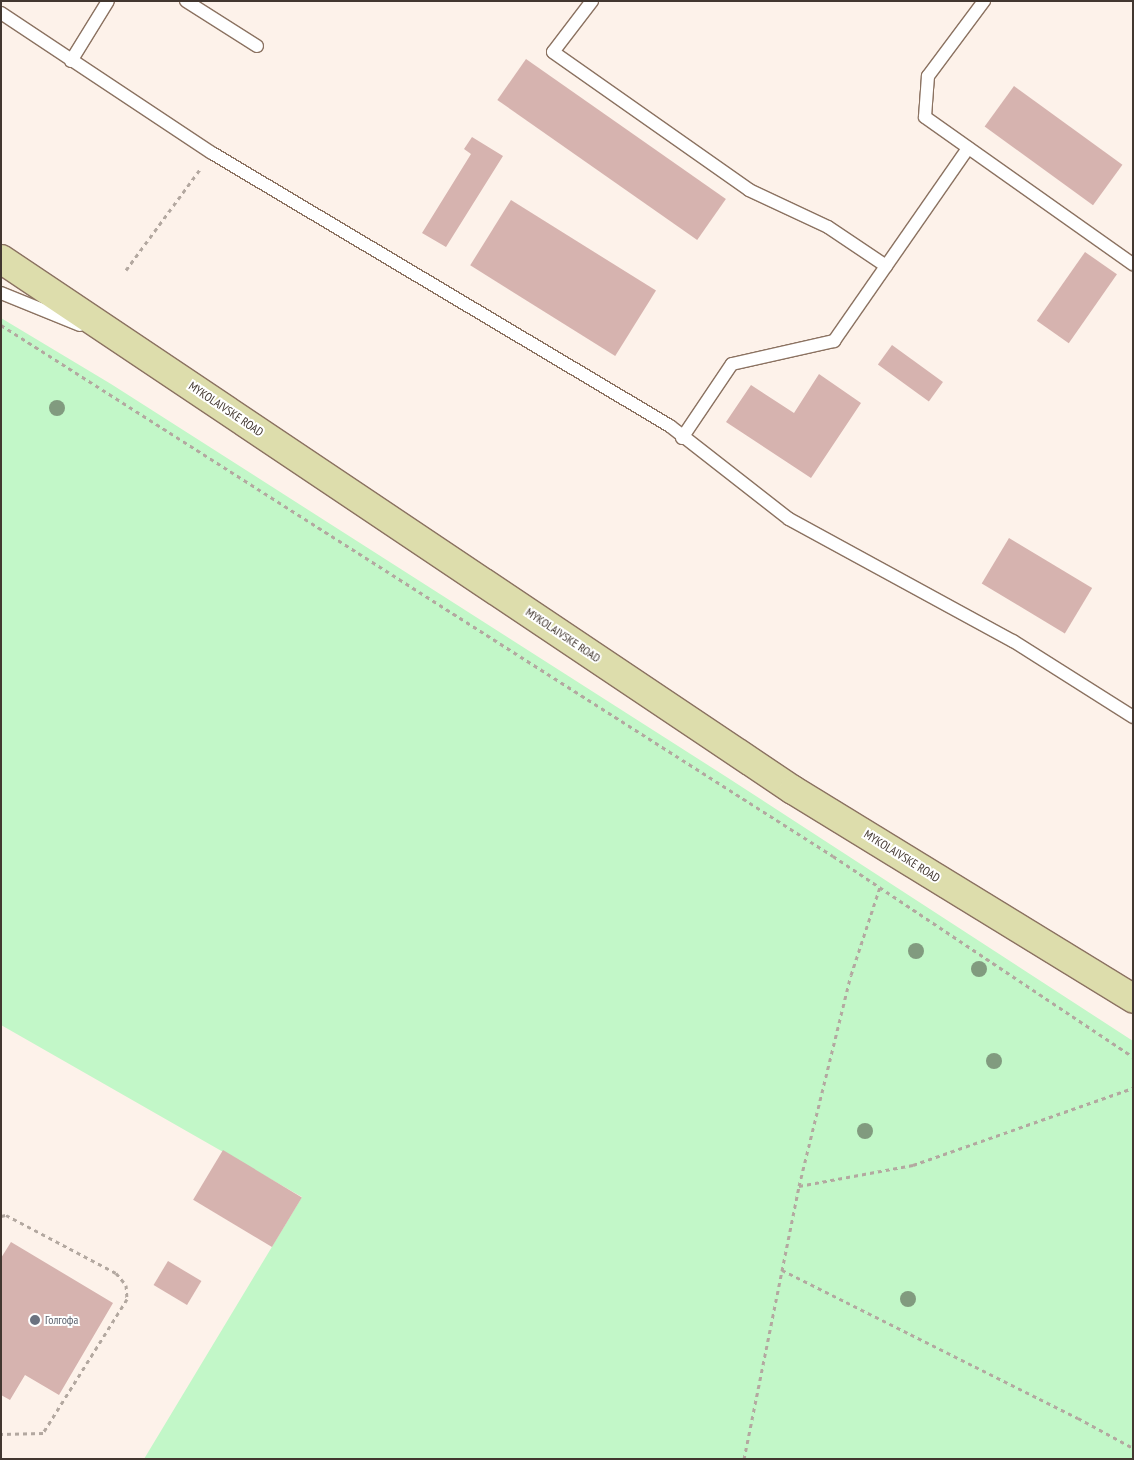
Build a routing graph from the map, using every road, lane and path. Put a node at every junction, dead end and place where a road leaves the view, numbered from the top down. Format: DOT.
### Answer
graph roads {
  1 [pos="108,1"];
  2 [pos="186,1"];
  3 [pos="592,1"];
  4 [pos="984,1"];
  5 [pos="1,13"];
  6 [pos="257,46"];
  7 [pos="71,61"];
  8 [pos="968,148"];
  9 [pos="212,153"];
  10 [pos="1,259"];
  11 [pos="1133,264"];
  12 [pos="886,266"];
  13 [pos="126,270"];
  14 [pos="1,293"];
  15 [pos="1,324"];
  16 [pos="129,344"];
  17 [pos="682,438"];
  18 [pos="1133,717"];
  19 [pos="880,887"];
  20 [pos="1133,998"];
  21 [pos="1133,1057"];
  22 [pos="1133,1088"];
  23 [pos="799,1186"];
  24 [pos="1,1216"];
  25 [pos="782,1270"];
  26 [pos="1,1434"];
  27 [pos="1133,1448"];
  28 [pos="744,1459"];
  1 -- 7 [label="lane"];
  2 -- 6 [label="lane"];
  3 -- 12 [label="lane"];
  4 -- 8 [label="lane"];
  5 -- 7 [label="lane"];
  7 -- 9 [label="lane"];
  8 -- 11 [label="lane"];
  8 -- 12 [label="lane"];
  9 -- 13 [label="path"];
  9 -- 17 [label="lane"];
  10 -- 16 [label="main road, MYKOLAIVSKE ROAD"];
  12 -- 17 [label="lane"];
  14 -- 16 [label="lane"];
  15 -- 19 [label="path"];
  16 -- 20 [label="main road, MYKOLAIVSKE ROAD"];
  17 -- 18 [label="lane"];
  19 -- 21 [label="path"];
  19 -- 23 [label="path"];
  22 -- 23 [label="path"];
  23 -- 25 [label="path"];
  24 -- 26 [label="path"];
  25 -- 27 [label="path"];
  25 -- 28 [label="path"];
}
